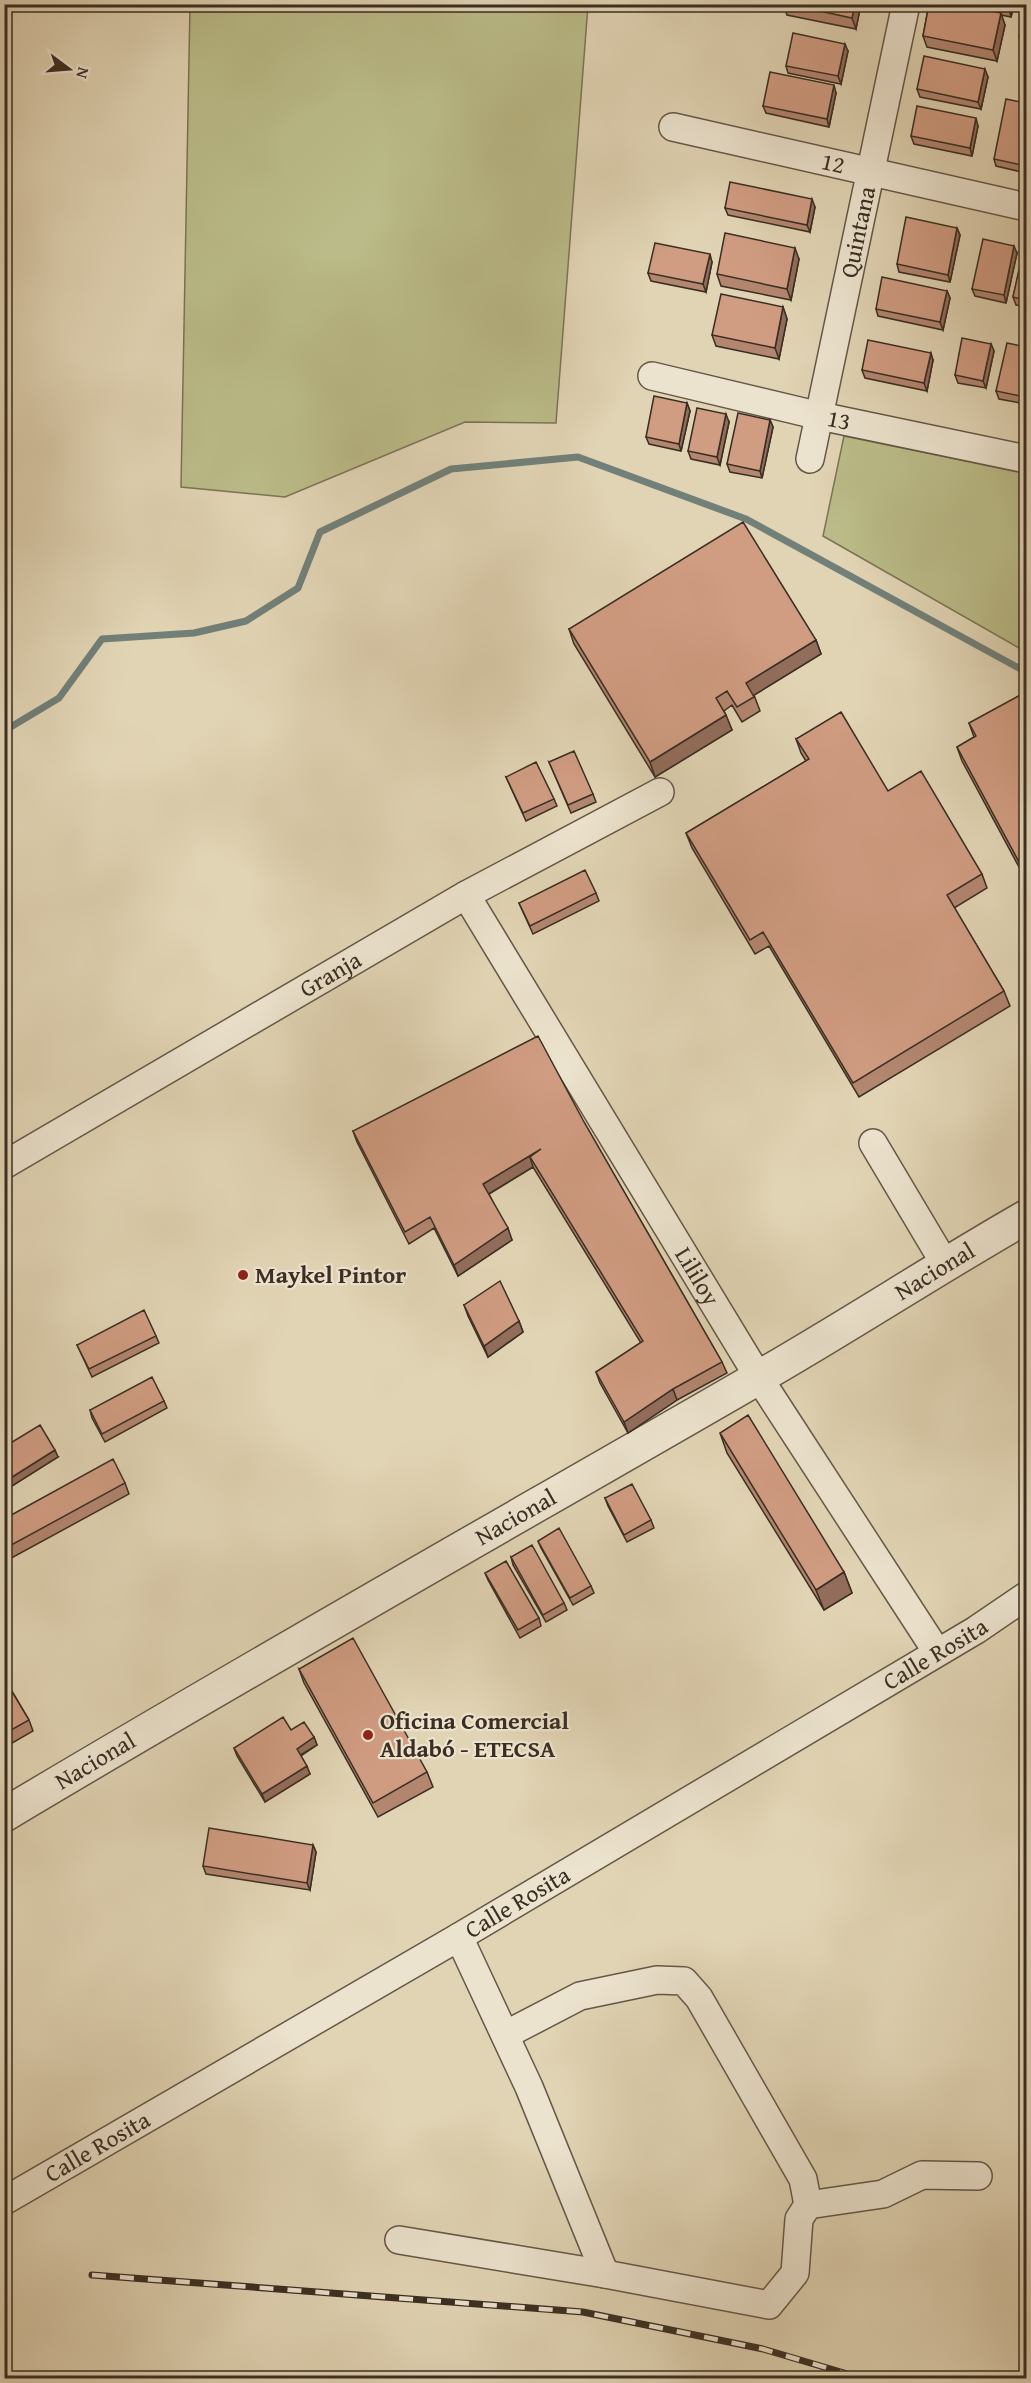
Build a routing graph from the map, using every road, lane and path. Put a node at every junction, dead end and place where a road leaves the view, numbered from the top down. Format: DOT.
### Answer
graph roads {
  1 [pos="906,4"];
  2 [pos="673,127"];
  3 [pos="871,174"];
  4 [pos="1026,207"];
  5 [pos="652,376"];
  6 [pos="820,416"];
  7 [pos="810,459"];
  8 [pos="1026,459"];
  9 [pos="660,792"];
  10 [pos="466,896"];
  11 [pos="873,1143"];
  12 [pos="4,1165"];
  13 [pos="1026,1217"];
  14 [pos="945,1264"];
  15 [pos="759,1378"];
  16 [pos="1026,1596"];
  17 [pos="937,1652"];
  18 [pos="4,1815"];
  19 [pos="459,1937"];
  20 [pos="505,2035"];
  21 [pos="978,2176"];
  22 [pos="4,2201"];
  23 [pos="808,2205"];
  24 [pos="399,2240"];
  25 [pos="605,2274"];
  1 -- 3 [label="street, Quintana"];
  2 -- 3 [label="street, 12"];
  3 -- 4 [label="street, 12"];
  3 -- 6 [label="street, Quintana"];
  5 -- 6 [label="street, 13"];
  6 -- 7 [label="street, Quintana"];
  6 -- 8 [label="street, 13"];
  9 -- 10 [label="street, Granja"];
  10 -- 12 [label="street, Granja"];
  10 -- 15 [label="street, Lililoy"];
  11 -- 14 [label="street"];
  13 -- 14 [label="street, Nacional"];
  14 -- 15 [label="street, Nacional"];
  15 -- 17 [label="street, Lililoy"];
  15 -- 18 [label="street, Nacional"];
  16 -- 17 [label="street, Calle Rosita"];
  17 -- 19 [label="street, Calle Rosita"];
  19 -- 20 [label="street"];
  19 -- 22 [label="street, Calle Rosita"];
  20 -- 23 [label="street"];
  20 -- 25 [label="street"];
  21 -- 23 [label="street"];
  23 -- 25 [label="street"];
  24 -- 25 [label="street"];
}
